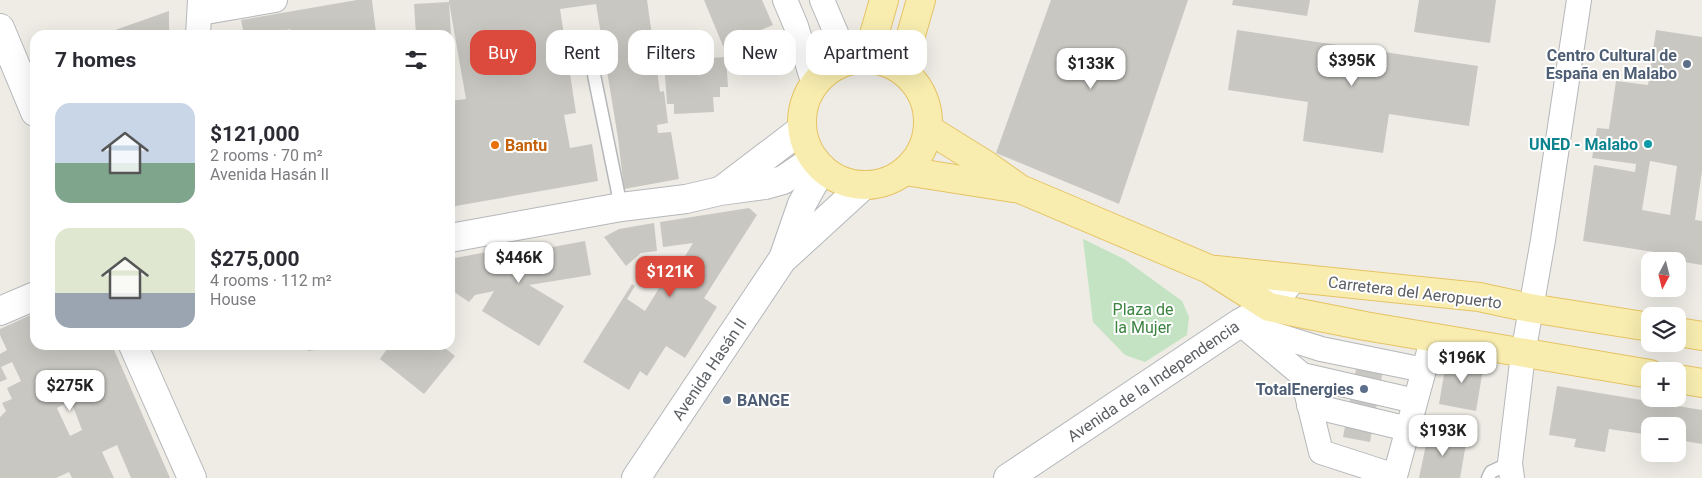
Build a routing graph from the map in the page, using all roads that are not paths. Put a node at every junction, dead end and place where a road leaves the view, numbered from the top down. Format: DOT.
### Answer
graph roads {
  1 [pos="275,0"];
  2 [pos="785,0"];
  3 [pos="822,0"];
  4 [pos="884,0"];
  5 [pos="921,0"];
  6 [pos="1579,0"];
  7 [pos="200,16"];
  8 [pos="0,28"];
  9 [pos="840,30"];
  10 [pos="870,30"];
  11 [pos="912,30"];
  12 [pos="594,75"];
  13 [pos="824,75"];
  14 [pos="906,75"];
  15 [pos="814,85"];
  16 [pos="30,100"];
  17 [pos="802,128"];
  18 [pos="928,129"];
  19 [pos="818,164"];
  20 [pos="905,171"];
  21 [pos="864,185"];
  22 [pos="1020,189"];
  23 [pos="720,191"];
  24 [pos="622,207"];
  25 [pos="455,237"];
  26 [pos="782,260"];
  27 [pos="1210,269"];
  28 [pos="1292,279"];
  29 [pos="30,298"];
  30 [pos="1269,307"];
  31 [pos="1530,308"];
  32 [pos="0,311"];
  33 [pos="1240,323"];
  34 [pos="1641,326"];
  35 [pos="1686,333"];
  36 [pos="1702,336"];
  37 [pos="1432,337"];
  38 [pos="135,350"];
  39 [pos="1522,354"];
  40 [pos="1424,370"];
  41 [pos="1641,373"];
  42 [pos="1302,375"];
  43 [pos="1686,380"];
  44 [pos="1702,383"];
  45 [pos="1415,401"];
  46 [pos="1310,405"];
  47 [pos="1408,429"];
  48 [pos="1511,471"];
  49 [pos="192,478"];
  50 [pos="636,478"];
  51 [pos="1008,478"];
  52 [pos="1488,478"];
  1 -- 7 [label="street"];
  2 -- 15 [label="street"];
  3 -- 9 [label="street"];
  4 -- 10 [label="main road"];
  5 -- 11 [label="main road"];
  6 -- 31 [label="street"];
  8 -- 16 [label="main road"];
  12 -- 24 [label="lane"];
  13 -- 15 [label="main road"];
  14 -- 18 [label="main road"];
  15 -- 17 [label="main road"];
  17 -- 19 [label="main road"];
  17 -- 23 [label="main road"];
  18 -- 20 [label="main road"];
  18 -- 22 [label="main road, Carretera del Aeropuerto"];
  19 -- 21 [label="main road"];
  19 -- 23 [label="main road"];
  19 -- 26 [label="main road, Avenida Hasán II"];
  20 -- 21 [label="main road"];
  20 -- 22 [label="main road, Carretera del Aeropuerto"];
  21 -- 26 [label="main road, Avenida Hasán II"];
  22 -- 27 [label="main road, Carretera del Aeropuerto"];
  23 -- 24 [label="main road"];
  24 -- 25 [label="main road"];
  26 -- 50 [label="main road, Avenida Hasán II"];
  27 -- 28 [label="main road, Carretera del Aeropuerto"];
  27 -- 30 [label="main road, Carretera del Aeropuerto"];
  28 -- 30 [label="main road, Avenida de la Independencia"];
  28 -- 31 [label="main road, Carretera del Aeropuerto"];
  29 -- 32 [label="main road"];
  30 -- 33 [label="main road, Avenida de la Independencia"];
  30 -- 37 [label="main road, Carretera del Aeropuerto"];
  31 -- 34 [label="main road, Carretera del Aeropuerto"];
  31 -- 39 [label="street"];
  33 -- 40 [label="street"];
  33 -- 42 [label="street"];
  33 -- 51 [label="main road, Avenida de la Independencia"];
  35 -- 36 [label="main road"];
  37 -- 39 [label="main road, Carretera del Aeropuerto"];
  37 -- 40 [label="street"];
  38 -- 49 [label="main road"];
  39 -- 41 [label="main road, Carretera del Aeropuerto"];
  39 -- 48 [label="street"];
  40 -- 45 [label="street"];
  42 -- 45 [label="street"];
  42 -- 46 [label="street"];
  43 -- 44 [label="main road"];
  45 -- 47 [label="street"];
  46 -- 47 [label="street"];
  46 -- 47 [label="street"];
  48 -- 52 [label="lane"];
}
